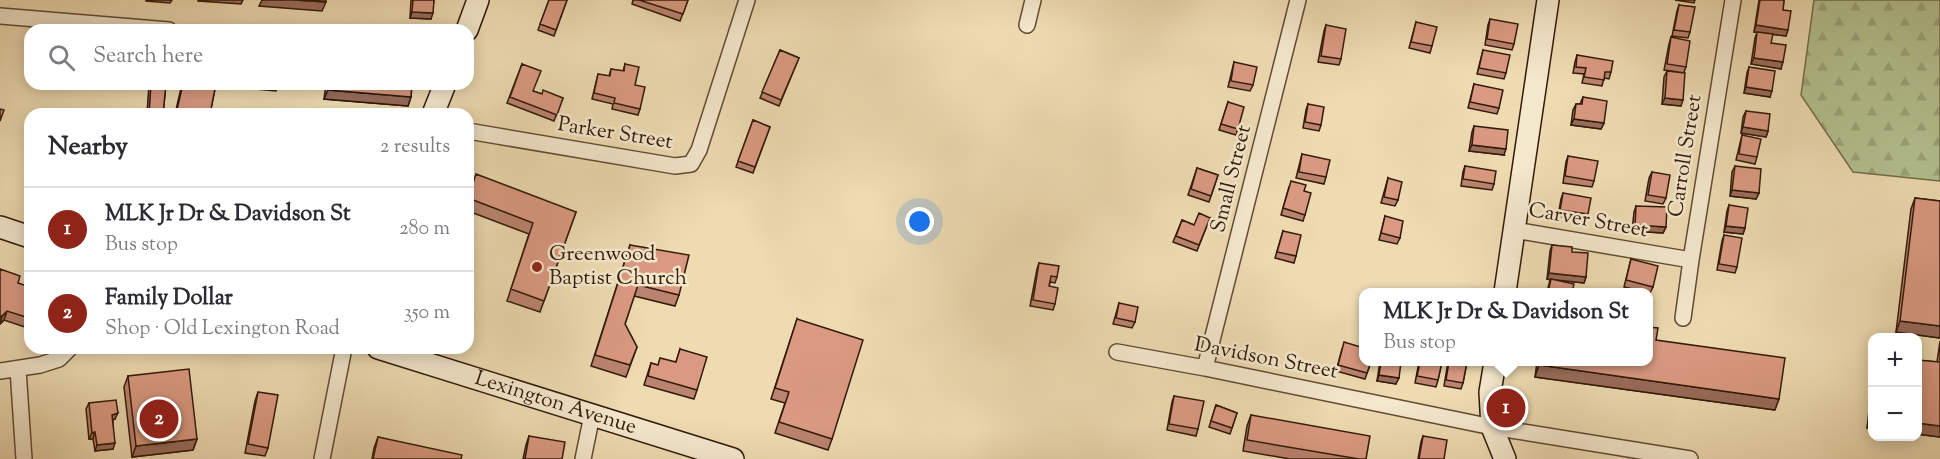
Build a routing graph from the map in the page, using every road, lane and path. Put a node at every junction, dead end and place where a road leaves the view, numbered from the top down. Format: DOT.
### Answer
graph roads {
  1 [pos="478,0"];
  2 [pos="747,0"];
  3 [pos="1033,0"];
  4 [pos="1298,0"];
  5 [pos="1548,0"];
  6 [pos="1733,0"];
  7 [pos="0,16"];
  8 [pos="97,24"];
  9 [pos="468,24"];
  10 [pos="1027,25"];
  11 [pos="443,90"];
  12 [pos="435,108"];
  13 [pos="474,132"];
  14 [pos="0,227"];
  15 [pos="1514,230"];
  16 [pos="24,235"];
  17 [pos="1691,260"];
  18 [pos="1506,288"];
  19 [pos="1683,318"];
  20 [pos="1117,352"];
  21 [pos="64,354"];
  22 [pos="343,354"];
  23 [pos="397,354"];
  24 [pos="1494,366"];
  25 [pos="1205,368"];
  26 [pos="18,369"];
  27 [pos="0,371"];
  28 [pos="592,415"];
  29 [pos="1492,427"];
  30 [pos="727,458"];
  31 [pos="24,459"];
  32 [pos="322,459"];
  33 [pos="583,459"];
  34 [pos="1505,459"];
  35 [pos="1690,459"];
  1 -- 9 [label="street"];
  2 -- 13 [label="street, Parker Street"];
  3 -- 10 [label="street"];
  4 -- 25 [label="street, Small Street"];
  5 -- 15 [label="street"];
  6 -- 17 [label="street, Carroll Street"];
  7 -- 8 [label="street"];
  11 -- 12 [label="street"];
  14 -- 16 [label="street"];
  15 -- 17 [label="street, Carver Street"];
  15 -- 18 [label="street"];
  17 -- 19 [label="street, Carroll Street"];
  20 -- 25 [label="street, Davidson Street"];
  21 -- 26 [label="street"];
  22 -- 32 [label="street"];
  23 -- 28 [label="street, Lexington Avenue"];
  24 -- 29 [label="street"];
  25 -- 29 [label="street, Davidson Street"];
  26 -- 27 [label="street"];
  26 -- 31 [label="street"];
  28 -- 30 [label="street, Lexington Avenue"];
  28 -- 33 [label="street"];
  29 -- 34 [label="street"];
  29 -- 35 [label="street, Davidson Street"];
}
